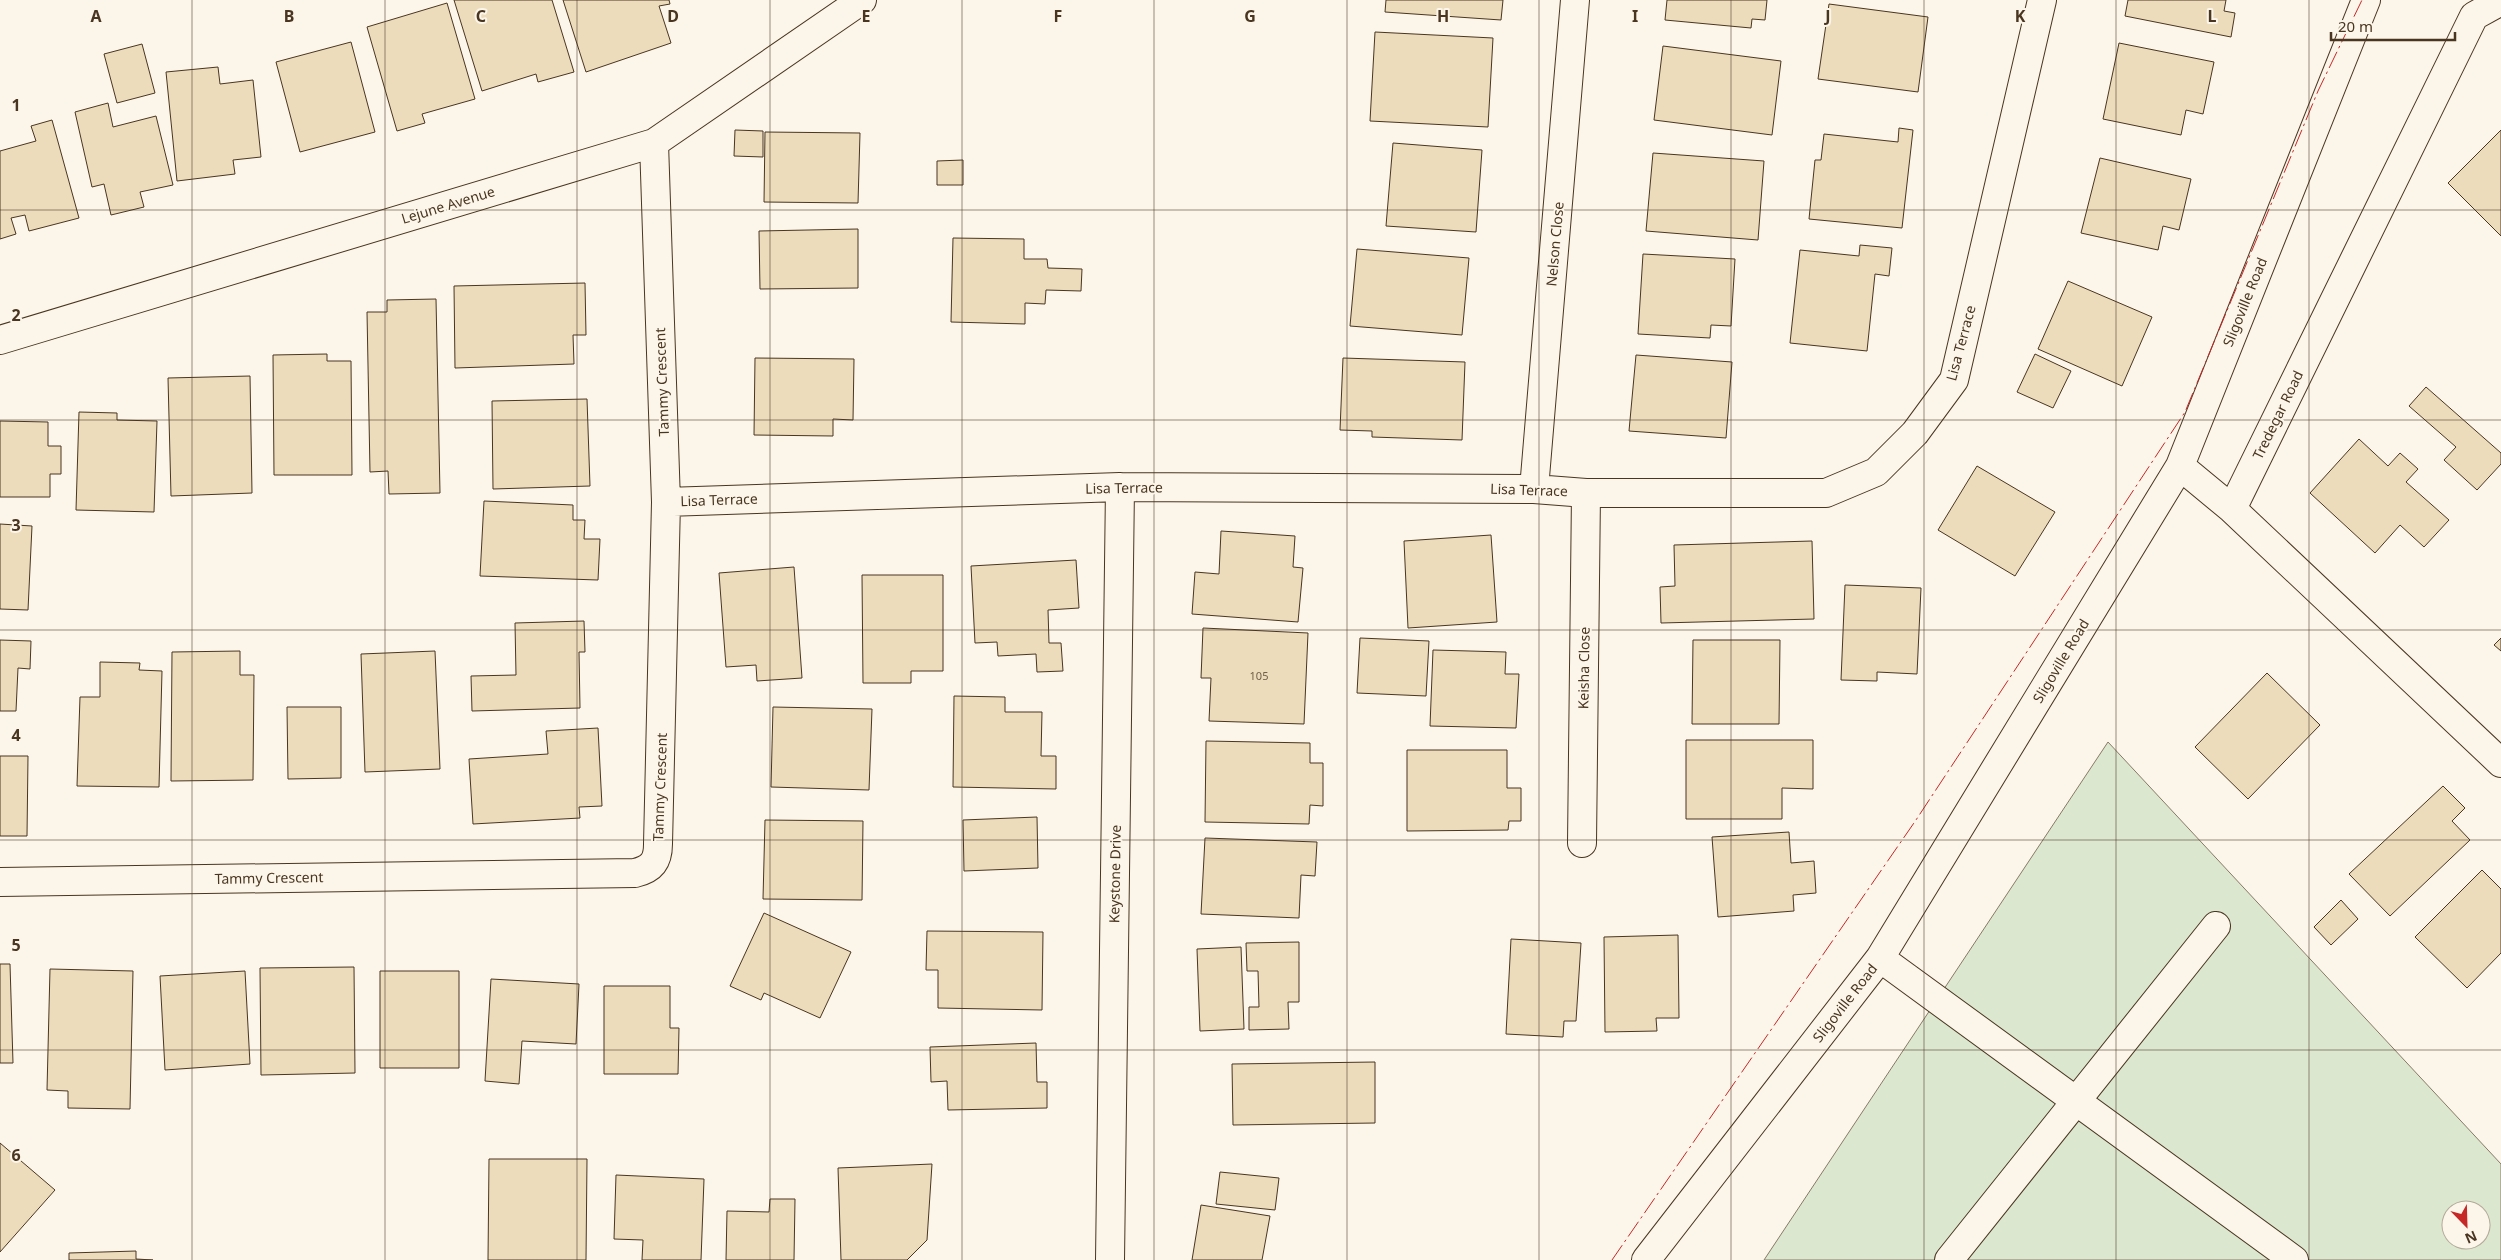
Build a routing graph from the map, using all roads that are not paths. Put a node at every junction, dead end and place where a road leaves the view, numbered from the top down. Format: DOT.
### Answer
graph roads {
  1 [pos="862,0"];
  2 [pos="1575,0"];
  3 [pos="2042,0"];
  4 [pos="2366,0"];
  5 [pos="2501,1"];
  6 [pos="654,143"];
  7 [pos="0,340"];
  8 [pos="2180,466"];
  9 [pos="1120,487"];
  10 [pos="1534,489"];
  11 [pos="1586,494"];
  12 [pos="666,502"];
  13 [pos="2232,509"];
  14 [pos="2501,763"];
  15 [pos="1582,843"];
  16 [pos="0,882"];
  17 [pos="2216,926"];
  18 [pos="1880,958"];
  19 [pos="2076,1101"];
  20 [pos="1110,1260"];
  21 [pos="1646,1260"];
  22 [pos="1950,1260"];
  23 [pos="2294,1260"];
  1 -- 6 [label="street, Lejune Avenue"];
  2 -- 10 [label="street, Nelson Close"];
  3 -- 11 [label="street, Lisa Terrace"];
  4 -- 8 [label="street, Sligoville Road"];
  5 -- 13 [label="street, Tredegar Road"];
  6 -- 7 [label="street, Lejune Avenue"];
  6 -- 12 [label="street, Tammy Crescent"];
  8 -- 13 [label="street"];
  8 -- 18 [label="street, Sligoville Road"];
  9 -- 10 [label="street, Lisa Terrace"];
  9 -- 12 [label="street, Lisa Terrace"];
  9 -- 20 [label="street, Keystone Drive"];
  10 -- 11 [label="street, Lisa Terrace"];
  11 -- 15 [label="street, Keisha Close"];
  12 -- 16 [label="street, Tammy Crescent"];
  13 -- 14 [label="street"];
  17 -- 19 [label="street"];
  18 -- 19 [label="street"];
  18 -- 21 [label="street, Sligoville Road"];
  19 -- 22 [label="street"];
  19 -- 23 [label="street"];
}
